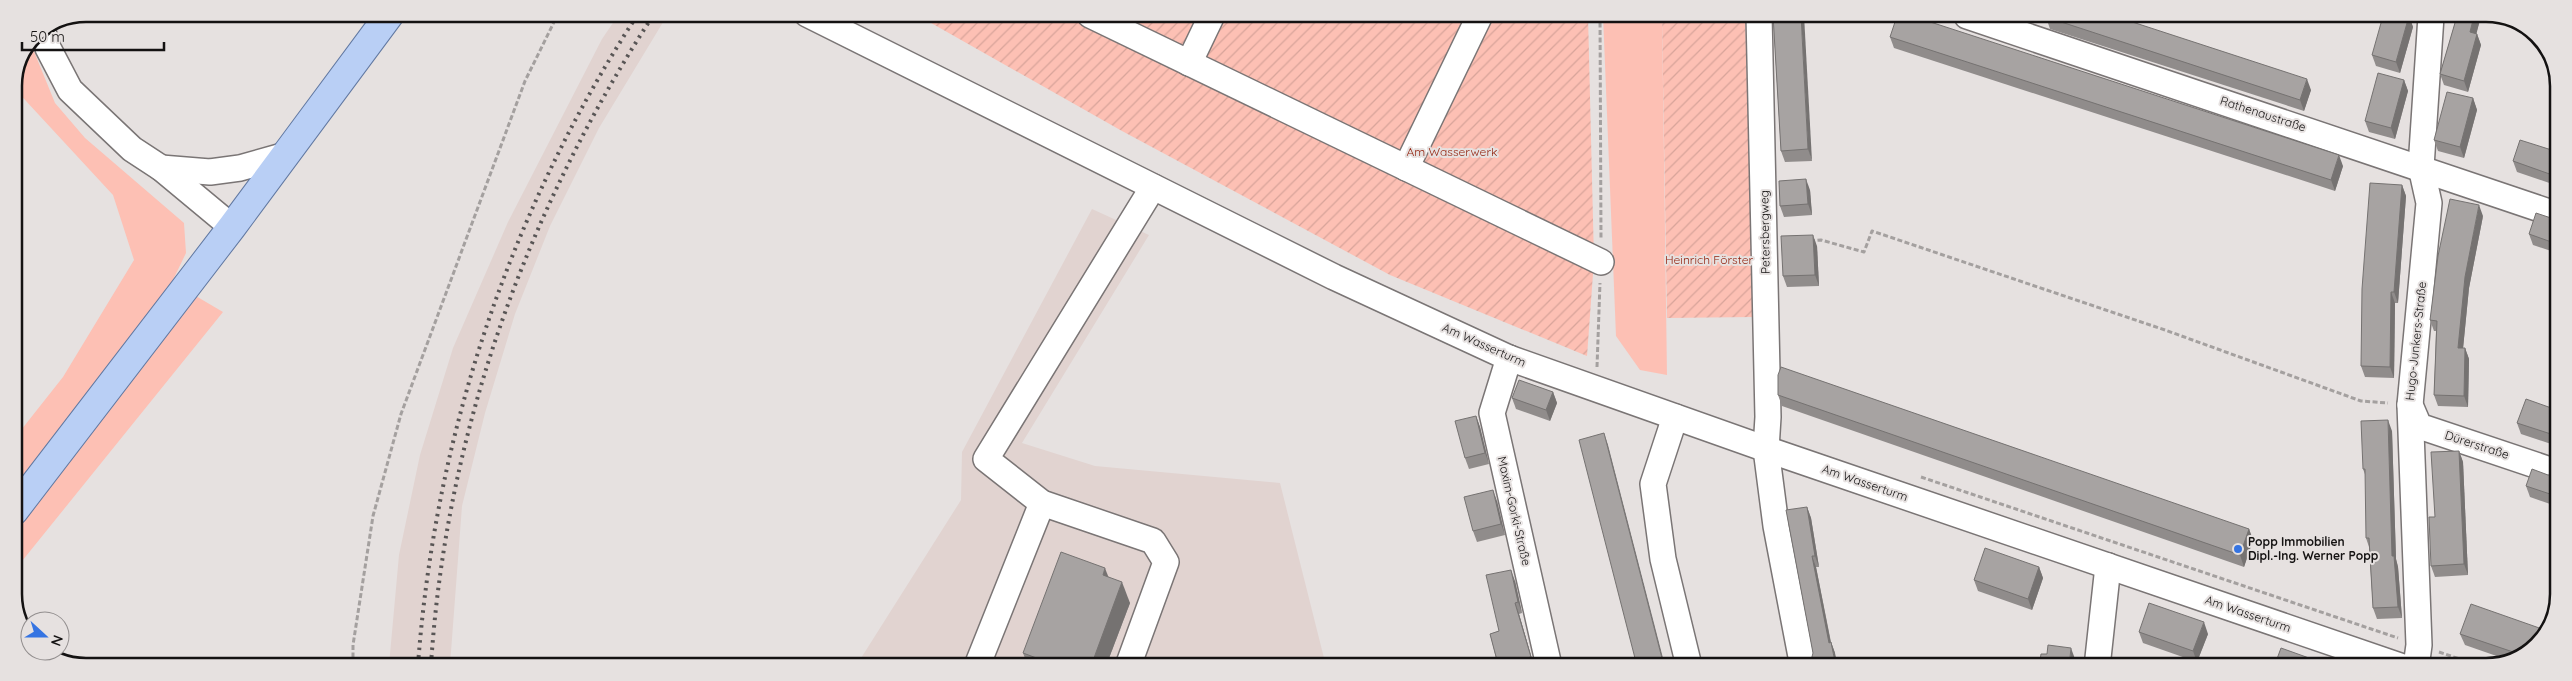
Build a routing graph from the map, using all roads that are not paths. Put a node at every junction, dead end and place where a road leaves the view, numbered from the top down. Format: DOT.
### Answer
graph roads {
  1 [pos="383,23"];
  2 [pos="825,23"];
  3 [pos="1106,23"];
  4 [pos="1208,23"];
  5 [pos="1476,23"];
  6 [pos="1759,23"];
  7 [pos="2012,23"];
  8 [pos="2431,23"];
  9 [pos="2032,26"];
  10 [pos="45,38"];
  11 [pos="1189,63"];
  12 [pos="286,155"];
  13 [pos="2421,167"];
  14 [pos="161,168"];
  15 [pos="1406,168"];
  16 [pos="1153,187"];
  17 [pos="2549,212"];
  18 [pos="232,227"];
  19 [pos="1601,262"];
  20 [pos="1509,358"];
  21 [pos="2410,405"];
  22 [pos="1675,417"];
  23 [pos="1766,449"];
  24 [pos="2549,470"];
  25 [pos="23,499"];
  26 [pos="1042,503"];
  27 [pos="2108,566"];
  28 [pos="2418,656"];
  29 [pos="980,658"];
  30 [pos="1131,658"];
  31 [pos="1547,658"];
  32 [pos="1687,658"];
  33 [pos="1800,658"];
  34 [pos="2098,658"];
  35 [pos="2377,658"];
  1 -- 12 [label="main road"];
  2 -- 16 [label="street, Am Wasserturm"];
  3 -- 11 [label="street"];
  4 -- 11 [label="street"];
  5 -- 15 [label="street"];
  6 -- 23 [label="street, Petersbergweg"];
  7 -- 9 [label="street, Rathenaustraße"];
  8 -- 13 [label="street, Hugo-Junkers-Straße"];
  9 -- 13 [label="street, Rathenaustraße"];
  10 -- 14 [label="street"];
  11 -- 15 [label="street"];
  12 -- 14 [label="street"];
  12 -- 18 [label="main road"];
  13 -- 17 [label="street, Rathenaustraße"];
  13 -- 21 [label="street, Hugo-Junkers-Straße"];
  14 -- 18 [label="street"];
  15 -- 19 [label="street"];
  16 -- 20 [label="street, Am Wasserturm"];
  16 -- 26 [label="street"];
  18 -- 25 [label="main road"];
  20 -- 22 [label="street, Am Wasserturm"];
  20 -- 31 [label="street, Maxim-Gorki-Straße"];
  21 -- 24 [label="street, Dürerstraße"];
  21 -- 28 [label="street, Hugo-Junkers-Straße"];
  22 -- 23 [label="street, Am Wasserturm"];
  22 -- 32 [label="street"];
  23 -- 27 [label="street, Am Wasserturm"];
  23 -- 33 [label="street"];
  26 -- 29 [label="street"];
  26 -- 30 [label="street"];
  27 -- 34 [label="street"];
  27 -- 35 [label="street, Am Wasserturm"];
}
